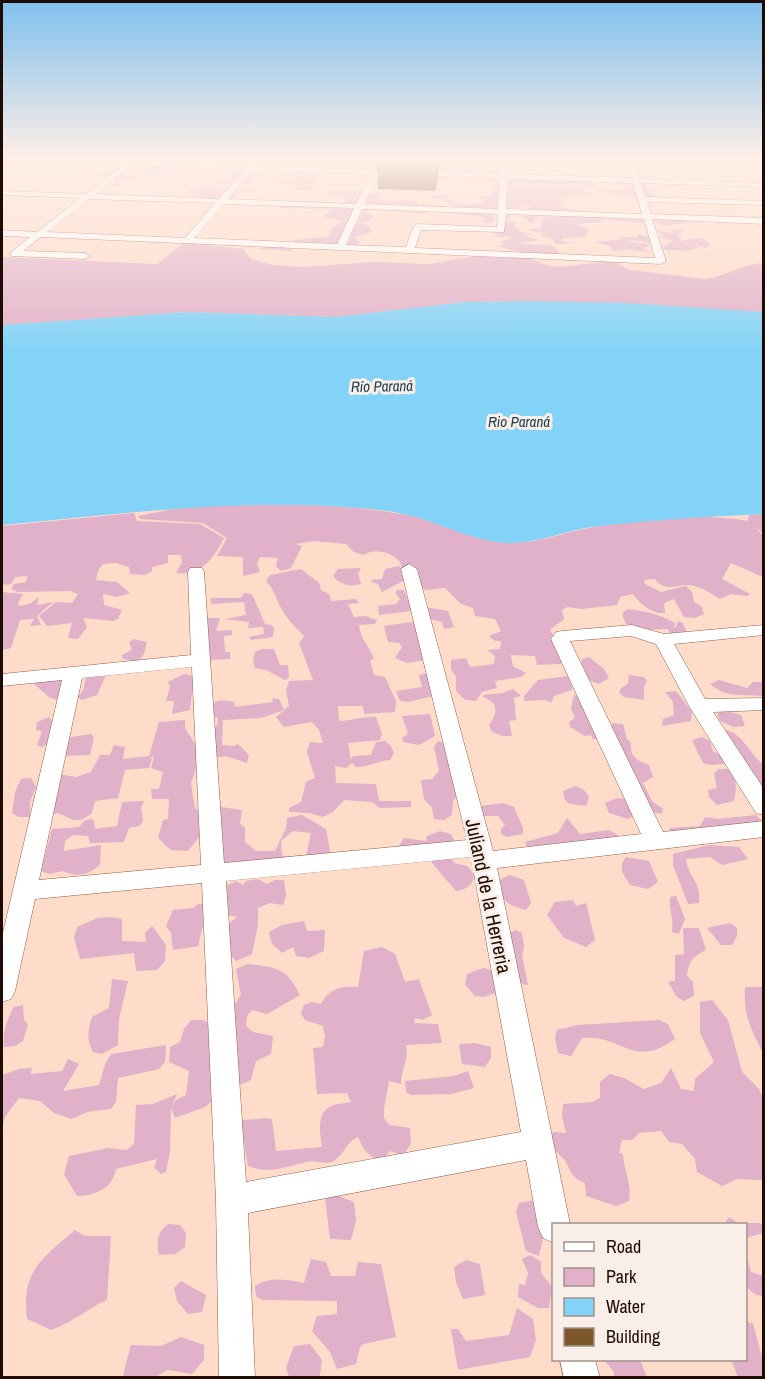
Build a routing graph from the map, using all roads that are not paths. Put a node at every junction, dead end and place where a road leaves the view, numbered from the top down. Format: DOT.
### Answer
graph roads {
  1 [pos="51,225"];
  2 [pos="201,225"];
  3 [pos="350,225"];
  4 [pos="501,225"];
  5 [pos="651,225"];
  6 [pos="2,233"];
  7 [pos="39,235"];
  8 [pos="187,241"];
  9 [pos="340,247"];
  10 [pos="410,250"];
  11 [pos="85,256"];
  12 [pos="409,569"];
  13 [pos="196,572"];
  14 [pos="764,630"];
  15 [pos="663,640"];
  16 [pos="200,660"];
  17 [pos="74,671"];
  18 [pos="2,680"];
  19 [pos="764,704"];
  20 [pos="699,706"];
  21 [pos="764,807"];
  22 [pos="764,830"];
  23 [pos="656,842"];
  24 [pos="482,854"];
  25 [pos="212,874"];
  26 [pos="24,891"];
  27 [pos="7,942"];
  28 [pos="2,991"];
  29 [pos="538,1143"];
  30 [pos="232,1200"];
  31 [pos="553,1223"];
  32 [pos="578,1361"];
  33 [pos="237,1377"];
  34 [pos="582,1377"];
  1 -- 7 [label="street"];
  2 -- 8 [label="street"];
  3 -- 9 [label="street"];
  4 -- 10 [label="street"];
  5 -- 10 [label="street"];
  6 -- 7 [label="street"];
  7 -- 8 [label="street"];
  7 -- 11 [label="street"];
  8 -- 9 [label="street"];
  9 -- 10 [label="street"];
  12 -- 24 [label="street, Juliand de la Herreria"];
  13 -- 16 [label="street"];
  14 -- 15 [label="street"];
  15 -- 20 [label="street"];
  15 -- 23 [label="street"];
  16 -- 17 [label="street"];
  16 -- 25 [label="street"];
  17 -- 18 [label="street"];
  17 -- 26 [label="street"];
  19 -- 20 [label="street"];
  20 -- 21 [label="street"];
  22 -- 23 [label="street"];
  23 -- 24 [label="street"];
  24 -- 25 [label="street"];
  24 -- 29 [label="street, Juliand de la Herreria"];
  25 -- 26 [label="street"];
  25 -- 30 [label="street"];
  26 -- 27 [label="street"];
  27 -- 28 [label="street"];
  29 -- 30 [label="street"];
  29 -- 31 [label="street, Juliand de la Herreria"];
  30 -- 33 [label="street"];
  32 -- 34 [label="street"];
}
